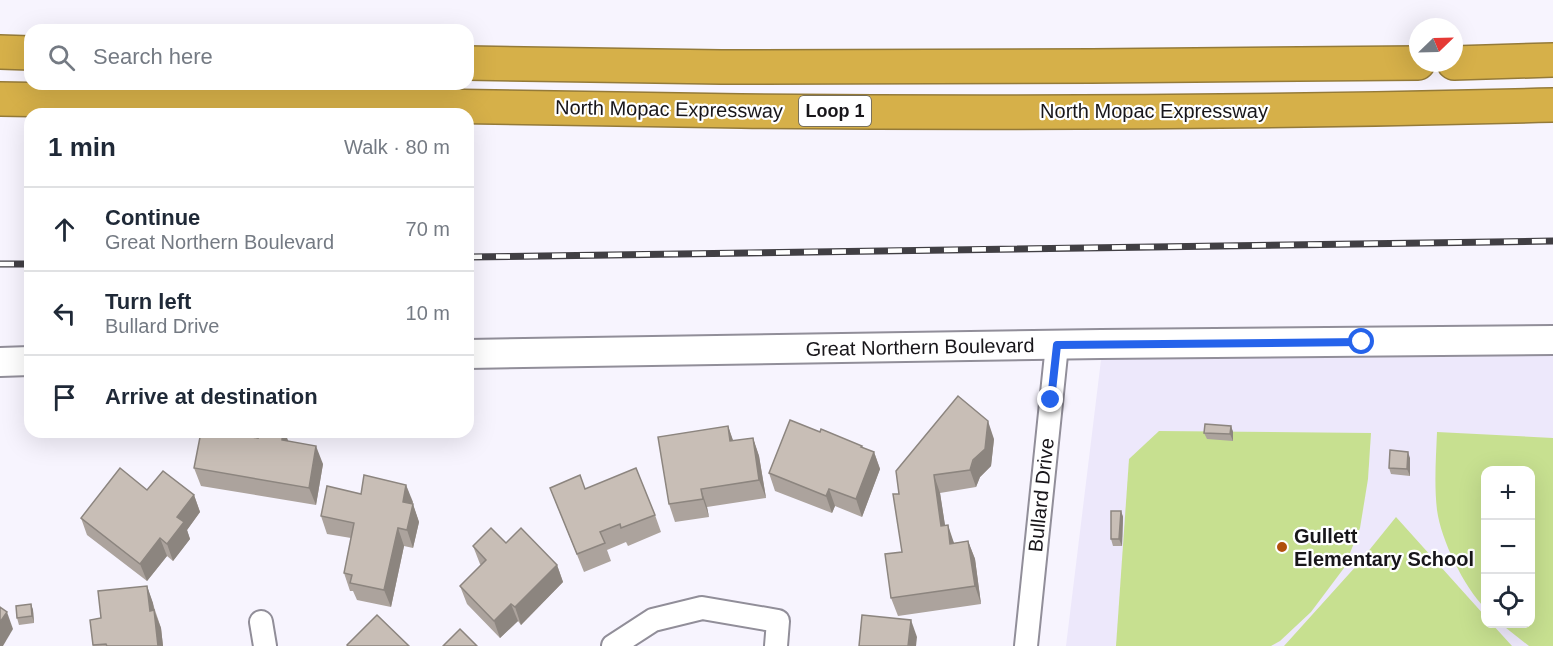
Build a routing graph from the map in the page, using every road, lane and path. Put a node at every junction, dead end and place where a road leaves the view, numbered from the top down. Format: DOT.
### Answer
graph roads {
  1 [pos="0,52"];
  2 [pos="24,53"];
  3 [pos="1553,60"];
  4 [pos="474,63"];
  5 [pos="1409,63"];
  6 [pos="1463,63"];
  7 [pos="0,87"];
  8 [pos="24,90"];
  9 [pos="27,90"];
  10 [pos="0,99"];
  11 [pos="118,100"];
  12 [pos="1553,105"];
  13 [pos="1553,340"];
  14 [pos="1057,345"];
  15 [pos="474,354"];
  16 [pos="24,361"];
  17 [pos="0,362"];
  18 [pos="261,622"];
  19 [pos="266,646"];
  20 [pos="613,646"];
  21 [pos="776,646"];
  22 [pos="1026,646"];
  1 -- 2 [label="highway"];
  3 -- 6 [label="highway"];
  4 -- 5 [label="highway"];
  7 -- 8 [label="highway"];
  9 -- 11 [label="highway"];
  10 -- 11 [label="highway, North Mopac Expressway / Loop 1"];
  11 -- 12 [label="highway, North Mopac Expressway / Loop 1"];
  13 -- 14 [label="street, Great Northern Boulevard"];
  14 -- 15 [label="street, Great Northern Boulevard"];
  14 -- 22 [label="street, Bullard Drive"];
  16 -- 17 [label="street"];
  18 -- 19 [label="street"];
  20 -- 21 [label="street"];
}
